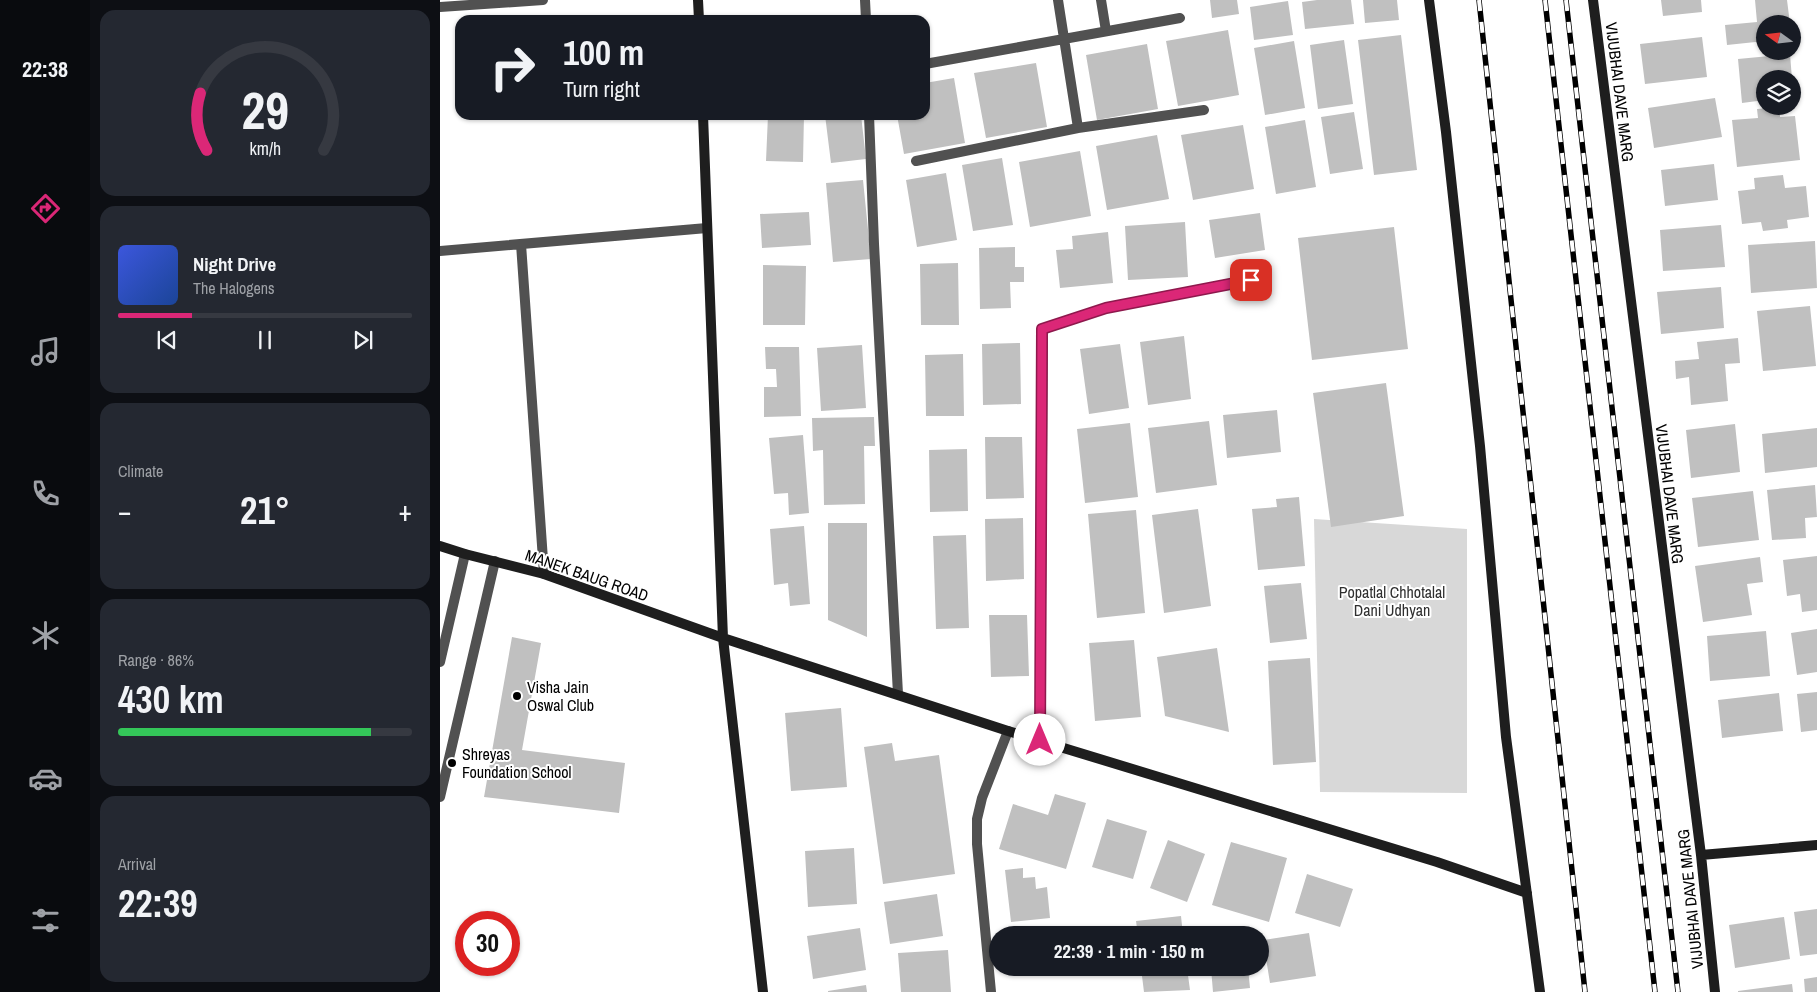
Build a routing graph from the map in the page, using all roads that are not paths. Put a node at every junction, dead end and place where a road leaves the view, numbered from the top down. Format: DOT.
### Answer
graph roads {
  1 [pos="543,0"];
  2 [pos="698,0"];
  3 [pos="865,0"];
  4 [pos="1058,0"];
  5 [pos="1101,0"];
  6 [pos="1429,0"];
  7 [pos="1593,0"];
  8 [pos="440,7"];
  9 [pos="699,15"];
  10 [pos="866,15"];
  11 [pos="1180,18"];
  12 [pos="1106,32"];
  13 [pos="1064,40"];
  14 [pos="930,63"];
  15 [pos="1204,110"];
  16 [pos="703,120"];
  17 [pos="869,120"];
  18 [pos="1078,128"];
  19 [pos="916,161"];
  20 [pos="707,228"];
  21 [pos="521,244"];
  22 [pos="440,251"];
  23 [pos="1251,280"];
  24 [pos="440,546"];
  25 [pos="465,554"];
  26 [pos="495,562"];
  27 [pos="544,574"];
  28 [pos="723,638"];
  29 [pos="440,662"];
  30 [pos="898,694"];
  31 [pos="1008,730"];
  32 [pos="1040,740"];
  33 [pos="440,797"];
  34 [pos="1817,845"];
  35 [pos="1701,855"];
  36 [pos="1527,893"];
  37 [pos="763,992"];
  38 [pos="991,992"];
  39 [pos="1540,992"];
  40 [pos="1715,992"];
  1 -- 8 [label="street"];
  2 -- 9 [label="street"];
  3 -- 10 [label="street"];
  4 -- 13 [label="street"];
  5 -- 12 [label="street"];
  6 -- 36 [label="street"];
  7 -- 35 [label="street, VIJUBHAI DAVE MARG"];
  11 -- 12 [label="street"];
  12 -- 13 [label="street"];
  13 -- 14 [label="street"];
  13 -- 18 [label="street"];
  15 -- 18 [label="street"];
  16 -- 20 [label="street"];
  17 -- 30 [label="street"];
  18 -- 19 [label="street"];
  20 -- 21 [label="street"];
  20 -- 28 [label="street"];
  21 -- 22 [label="street"];
  21 -- 27 [label="street"];
  23 -- 32 [label="street"];
  24 -- 25 [label="street, MANEK BAUG ROAD"];
  25 -- 26 [label="street, MANEK BAUG ROAD"];
  25 -- 29 [label="street"];
  26 -- 27 [label="street, MANEK BAUG ROAD"];
  26 -- 33 [label="street"];
  27 -- 28 [label="street, MANEK BAUG ROAD"];
  28 -- 30 [label="street, MANEK BAUG ROAD"];
  28 -- 37 [label="street"];
  30 -- 31 [label="street, MANEK BAUG ROAD"];
  31 -- 32 [label="street, MANEK BAUG ROAD"];
  31 -- 38 [label="street"];
  32 -- 36 [label="street, MANEK BAUG ROAD"];
  34 -- 35 [label="street"];
  35 -- 40 [label="street, VIJUBHAI DAVE MARG"];
  36 -- 39 [label="street"];
}
